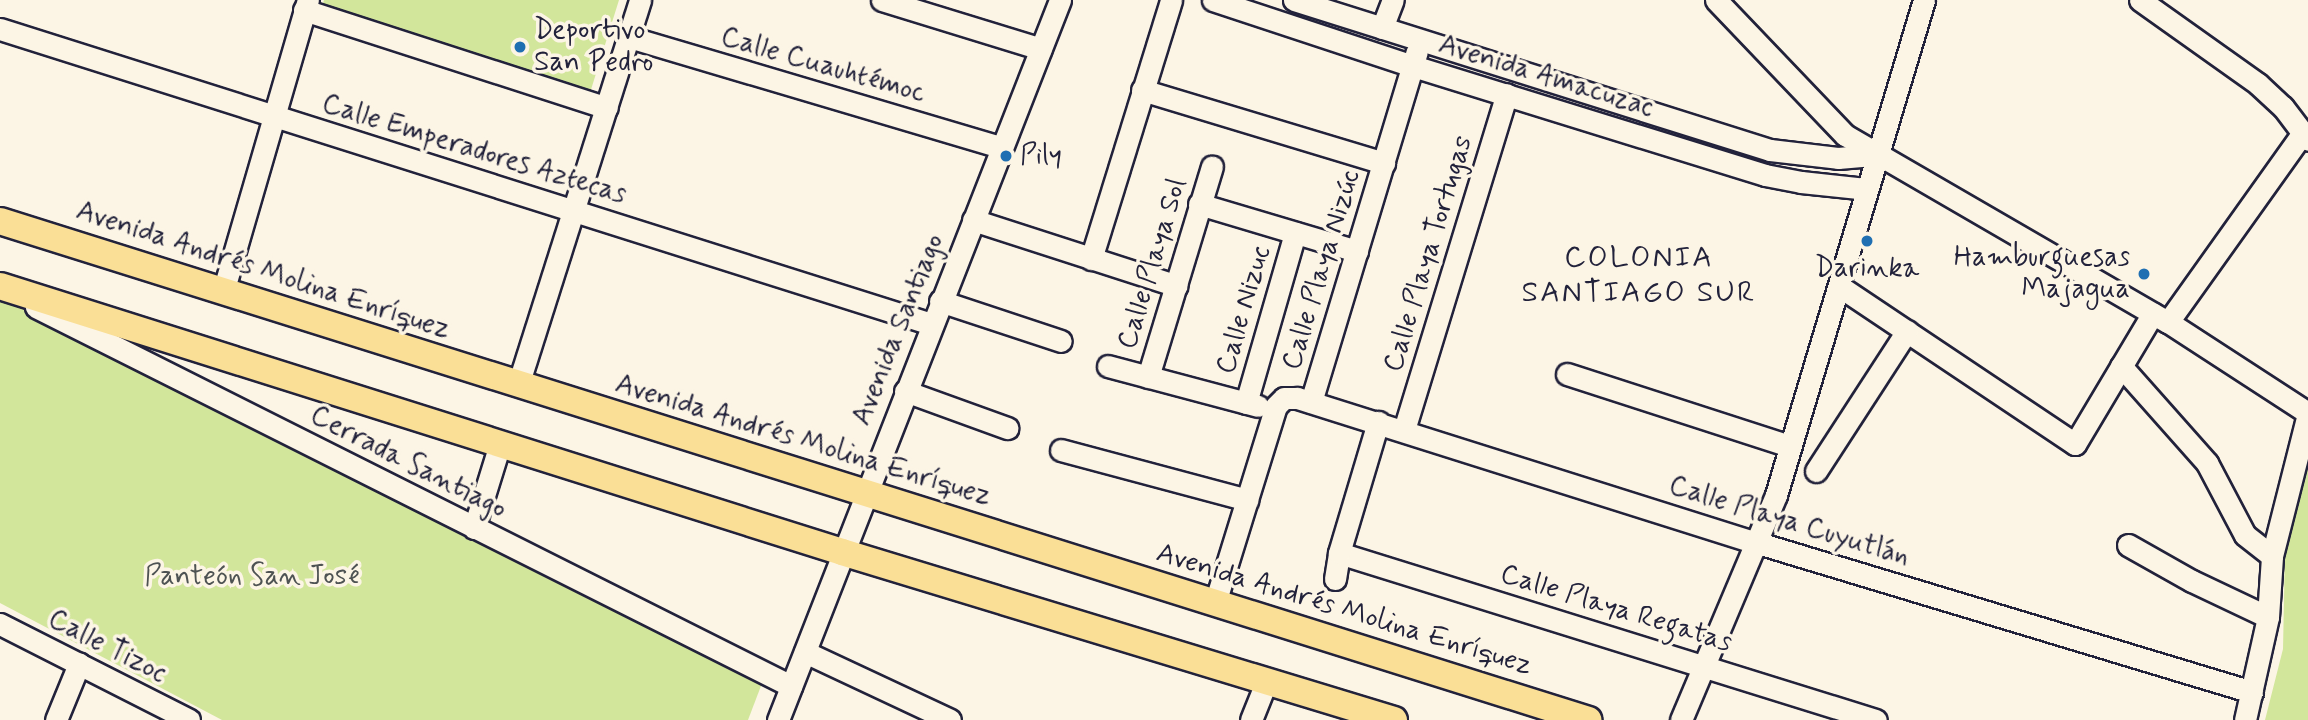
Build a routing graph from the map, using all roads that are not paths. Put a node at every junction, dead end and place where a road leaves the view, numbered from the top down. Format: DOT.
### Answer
graph roads {
  1 [pos="640,0"];
  2 [pos="882,0"];
  3 [pos="1060,0"];
  4 [pos="1171,0"];
  5 [pos="1213,0"];
  6 [pos="1294,0"];
  7 [pos="1393,0"];
  8 [pos="1716,0"];
  9 [pos="1924,0"];
  10 [pos="2140,0"];
  11 [pos="306,5"];
  12 [pos="1382,28"];
  13 [pos="0,29"];
  14 [pos="629,37"];
  15 [pos="1420,40"];
  16 [pos="1041,49"];
  17 [pos="1413,66"];
  18 [pos="1142,90"];
  19 [pos="1507,94"];
  20 [pos="607,108"];
  21 [pos="273,116"];
  22 [pos="2305,137"];
  23 [pos="1001,148"];
  24 [pos="1876,155"];
  25 [pos="1384,163"];
  26 [pos="1212,166"];
  27 [pos="1866,189"];
  28 [pos="1199,204"];
  29 [pos="574,210"];
  30 [pos="973,220"];
  31 [pos="0,221"];
  32 [pos="1296,233"];
  33 [pos="1357,251"];
  34 [pos="1091,259"];
  35 [pos="1177,286"];
  36 [pos="1839,286"];
  37 [pos="0,287"];
  38 [pos="223,292"];
  39 [pos="940,301"];
  40 [pos="2160,318"];
  41 [pos="931,324"];
  42 [pos="1907,331"];
  43 [pos="1061,341"];
  44 [pos="1108,366"];
  45 [pos="2121,366"];
  46 [pos="1567,374"];
  47 [pos="1148,377"];
  48 [pos="518,384"];
  49 [pos="905,391"];
  50 [pos="1311,402"];
  51 [pos="1246,403"];
  52 [pos="1274,411"];
  53 [pos="2308,414"];
  54 [pos="1378,422"];
  55 [pos="1007,428"];
  56 [pos="1404,430"];
  57 [pos="500,444"];
  58 [pos="1790,446"];
  59 [pos="1061,450"];
  60 [pos="1816,471"];
  61 [pos="865,492"];
  62 [pos="1247,500"];
  63 [pos="474,528"];
  64 [pos="1758,544"];
  65 [pos="2128,545"];
  66 [pos="842,552"];
  67 [pos="1339,553"];
  68 [pos="2272,556"];
  69 [pos="1335,579"];
  70 [pos="1215,603"];
  71 [pos="2268,617"];
  72 [pos="0,624"];
  73 [pos="805,652"];
  74 [pos="79,664"];
  75 [pos="1704,666"];
  76 [pos="1267,680"];
  77 [pos="791,686"];
  78 [pos="2252,692"];
  79 [pos="56,720"];
  80 [pos="189,720"];
  81 [pos="778,720"];
  82 [pos="950,720"];
  83 [pos="1251,720"];
  84 [pos="1394,720"];
  85 [pos="1588,720"];
  86 [pos="1681,720"];
  87 [pos="1876,720"];
  88 [pos="2245,720"];
  1 -- 14 [label="street"];
  2 -- 16 [label="street"];
  3 -- 16 [label="street, Avenida Santiago"];
  4 -- 18 [label="street"];
  5 -- 17 [label="street, Avenida Amacuzac"];
  6 -- 12 [label="street, Avenida Amacuzac"];
  7 -- 12 [label="street"];
  8 -- 24 [label="street"];
  9 -- 24 [label="street"];
  10 -- 22 [label="street"];
  11 -- 20 [label="street"];
  11 -- 21 [label="street"];
  12 -- 15 [label="street, Avenida Amacuzac"];
  13 -- 21 [label="street, Calle Emperadores Aztecas"];
  14 -- 20 [label="street"];
  14 -- 23 [label="street, Calle Cuauhtémoc"];
  15 -- 17 [label="street, Calle Playa Nizúc"];
  15 -- 24 [label="street, Avenida Amacuzac"];
  16 -- 23 [label="street, Avenida Santiago"];
  17 -- 19 [label="street, Avenida Amacuzac"];
  17 -- 25 [label="street, Calle Playa Nizúc"];
  18 -- 25 [label="street"];
  18 -- 34 [label="street"];
  19 -- 27 [label="street, Avenida Amacuzac"];
  19 -- 56 [label="street, Calle Playa Tortugas"];
  20 -- 29 [label="street"];
  21 -- 29 [label="street, Calle Emperadores Aztecas"];
  21 -- 38 [label="street"];
  22 -- 40 [label="street"];
  23 -- 30 [label="street, Avenida Santiago"];
  24 -- 27 [label="street"];
  24 -- 40 [label="street"];
  25 -- 33 [label="street, Calle Playa Nizúc"];
  26 -- 28 [label="street, Calle Playa Sol"];
  27 -- 36 [label="street"];
  28 -- 32 [label="street"];
  28 -- 35 [label="street, Calle Playa Sol"];
  29 -- 41 [label="street, Calle Emperadores Aztecas"];
  29 -- 48 [label="street"];
  30 -- 34 [label="street"];
  30 -- 39 [label="street, Avenida Santiago"];
  31 -- 38 [label="main road, Avenida Andrés Molina Enríquez"];
  32 -- 33 [label="street"];
  32 -- 51 [label="street, Calle Nizuc"];
  33 -- 50 [label="street, Calle Playa Nizúc"];
  34 -- 35 [label="street"];
  35 -- 47 [label="street, Calle Playa Sol"];
  36 -- 42 [label="street"];
  36 -- 58 [label="street"];
  37 -- 57 [label="main road"];
  37 -- 63 [label="street, Cerrada Santiago"];
  38 -- 48 [label="main road, Avenida Andrés Molina Enríquez"];
  39 -- 41 [label="street, Avenida Santiago"];
  39 -- 43 [label="street"];
  40 -- 45 [label="street"];
  40 -- 53 [label="street"];
  41 -- 49 [label="street, Avenida Santiago"];
  42 -- 45 [label="street"];
  42 -- 60 [label="street"];
  44 -- 47 [label="street"];
  45 -- 68 [label="street"];
  46 -- 58 [label="street"];
  47 -- 51 [label="street"];
  48 -- 61 [label="main road, Avenida Andrés Molina Enríquez"];
  49 -- 55 [label="street"];
  49 -- 61 [label="street, Avenida Santiago"];
  50 -- 52 [label="street, Calle Playa Nizúc"];
  50 -- 54 [label="street, Calle Playa Cuyutlán"];
  51 -- 52 [label="street"];
  52 -- 62 [label="street"];
  53 -- 68 [label="street"];
  54 -- 56 [label="street, Calle Playa Cuyutlán"];
  54 -- 67 [label="street"];
  56 -- 64 [label="street, Calle Playa Cuyutlán"];
  57 -- 63 [label="street"];
  57 -- 66 [label="main road"];
  58 -- 64 [label="street"];
  59 -- 62 [label="street"];
  61 -- 66 [label="street, Avenida Santiago"];
  61 -- 70 [label="main road, Avenida Andrés Molina Enríquez"];
  62 -- 70 [label="street"];
  63 -- 77 [label="street, Cerrada Santiago"];
  64 -- 75 [label="street"];
  64 -- 78 [label="street, Calle Playa Cuyutlán"];
  65 -- 71 [label="street"];
  66 -- 73 [label="street, Avenida Santiago"];
  66 -- 76 [label="main road"];
  67 -- 69 [label="street"];
  67 -- 75 [label="street, Calle Playa Regatas"];
  68 -- 71 [label="street"];
  70 -- 85 [label="main road, Avenida Andrés Molina Enríquez"];
  71 -- 78 [label="street"];
  72 -- 74 [label="street, Calle Tizoc"];
  73 -- 77 [label="street, Avenida Santiago"];
  73 -- 82 [label="street"];
  74 -- 79 [label="street"];
  74 -- 80 [label="street, Calle Tizoc"];
  75 -- 86 [label="street"];
  75 -- 87 [label="street, Calle Playa Regatas"];
  76 -- 83 [label="street"];
  76 -- 84 [label="main road"];
  77 -- 81 [label="street, Avenida Santiago"];
  78 -- 88 [label="street"];
}
